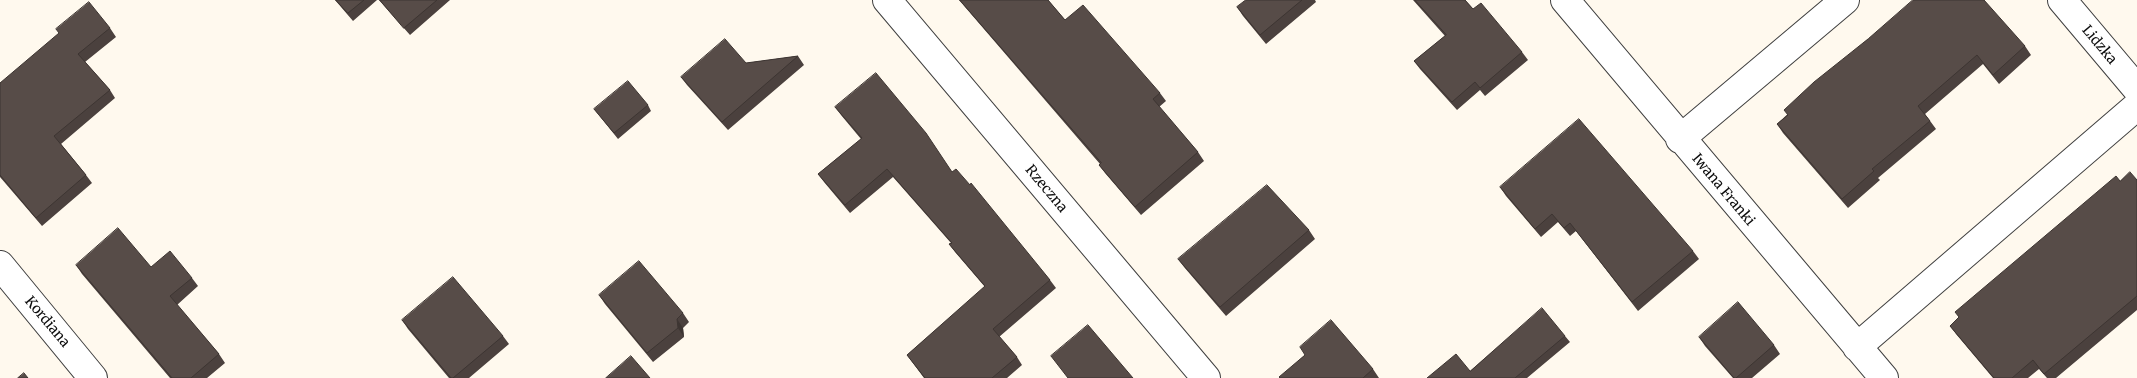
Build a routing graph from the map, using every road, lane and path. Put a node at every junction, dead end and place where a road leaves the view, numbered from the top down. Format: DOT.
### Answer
graph roads {
  1 [pos="887,0"];
  2 [pos="1565,0"];
  3 [pos="1845,0"];
  4 [pos="2062,0"];
  5 [pos="2137,89"];
  6 [pos="2137,106"];
  7 [pos="1680,139"];
  8 [pos="0,265"];
  9 [pos="1857,347"];
  10 [pos="93,378"];
  11 [pos="1206,378"];
  12 [pos="1884,378"];
  1 -- 11 [label="street, Rzeczna"];
  2 -- 7 [label="street, Iwana Franki"];
  3 -- 7 [label="street"];
  4 -- 5 [label="street, Lidzka"];
  6 -- 9 [label="street"];
  7 -- 9 [label="street, Iwana Franki"];
  8 -- 10 [label="street, Kordiana"];
  9 -- 12 [label="street, Iwana Franki"];
}
